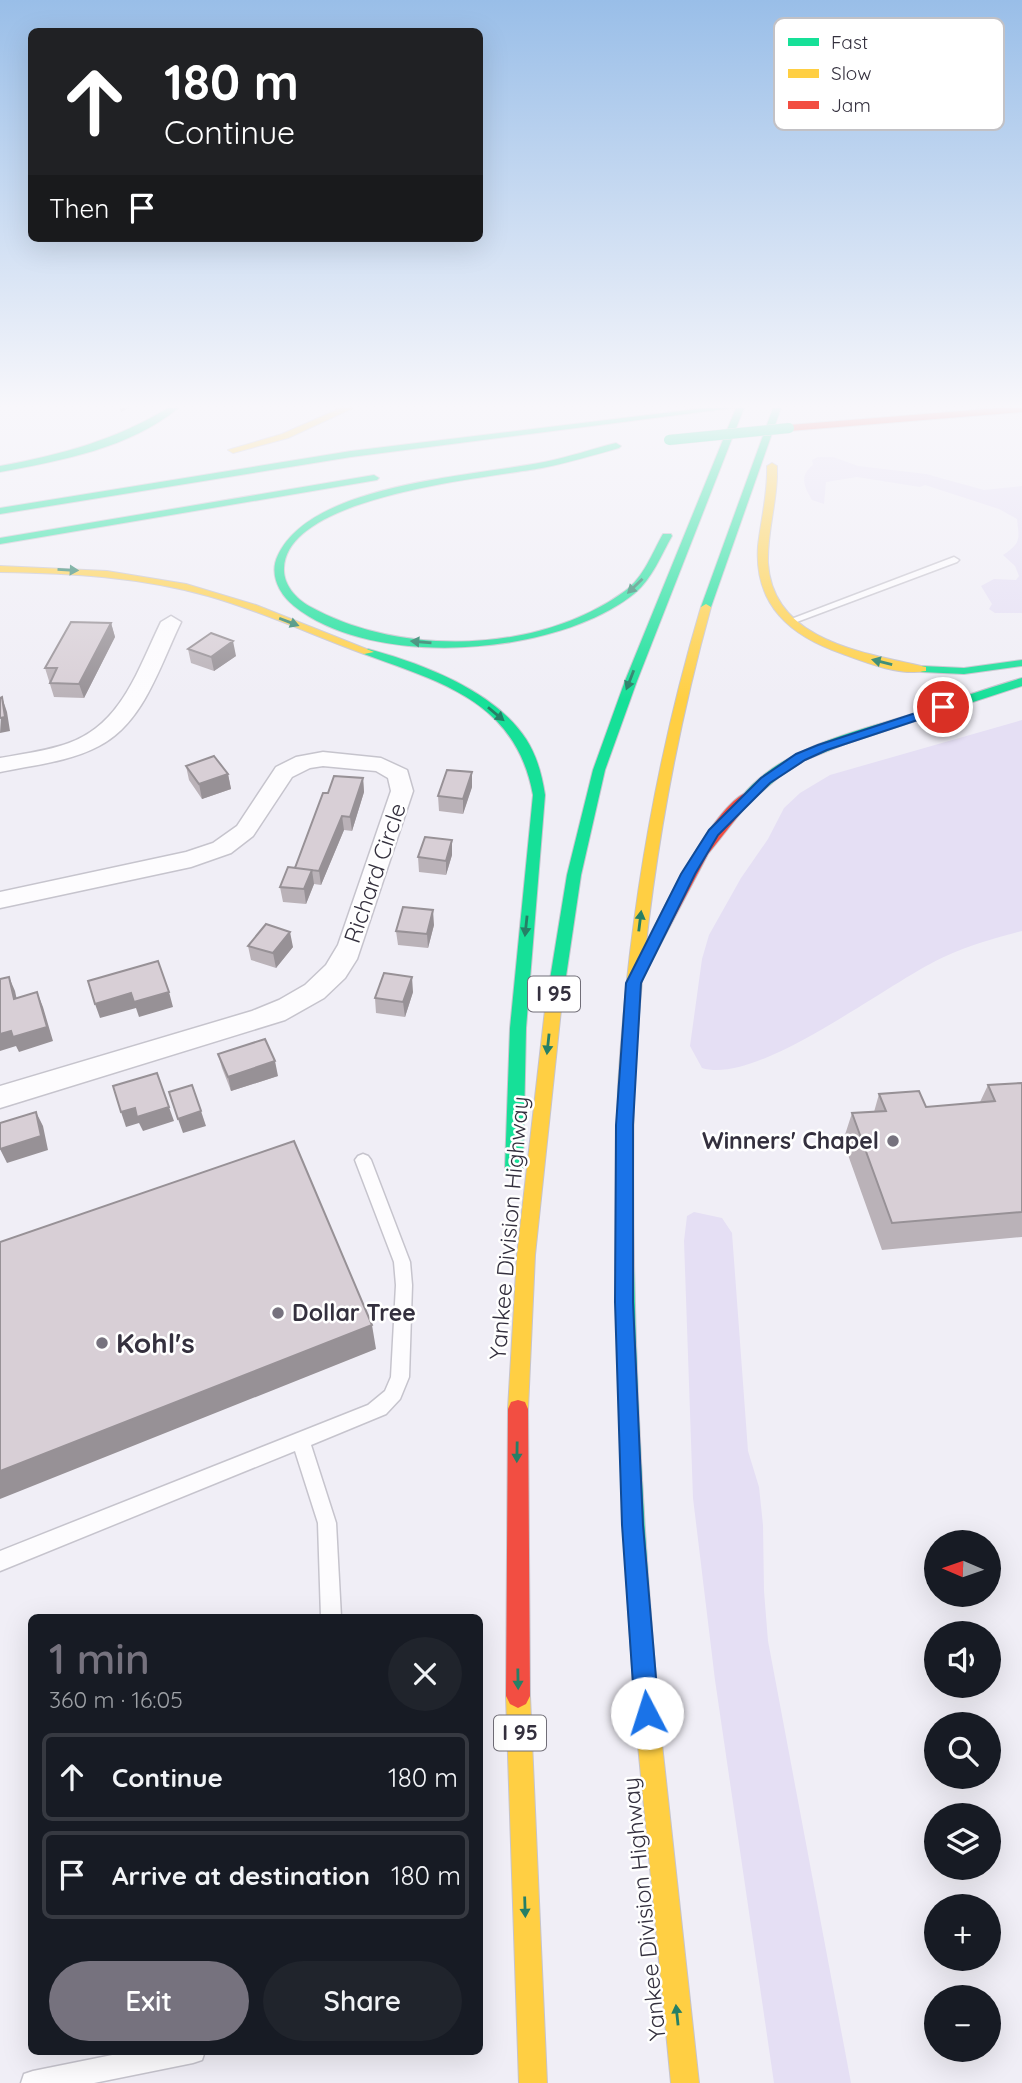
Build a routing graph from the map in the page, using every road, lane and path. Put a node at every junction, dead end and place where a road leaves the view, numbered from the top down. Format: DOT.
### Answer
graph roads {
  1 [pos="35,505"];
  2 [pos="210,505"];
  3 [pos="350,505"];
  4 [pos="694,505"];
  5 [pos="700,505"];
  6 [pos="742,505"];
  7 [pos="769,505"];
  8 [pos="0,511"];
  9 [pos="0,541"];
  10 [pos="954,560"];
  11 [pos="0,569"];
  12 [pos="791,621"];
  13 [pos="171,622"];
  14 [pos="1022,663"];
  15 [pos="1022,682"];
  16 [pos="0,765"];
  17 [pos="0,900"];
  18 [pos="633,983"];
  19 [pos="0,1097"];
  20 [pos="363,1160"];
  21 [pos="514,1186"];
  22 [pos="514,1213"];
  23 [pos="518,1384"];
  24 [pos="301,1440"];
  25 [pos="0,1561"];
  26 [pos="331,1614"];
  27 [pos="657,1819"];
  28 [pos="695,2017"];
  29 [pos="173,2055"];
  30 [pos="33,2083"];
  31 [pos="533,2083"];
  32 [pos="685,2083"];
  1 -- 8 [label="main road"];
  2 -- 9 [label="main road"];
  4 -- 3 [label="main road, one-way"];
  5 -- 23 [label="main road, Yankee Division Highway / I 95, one-way"];
  18 -- 6 [label="main road, Yankee Division Highway, one-way"];
  7 -- 12 [label="main road"];
  10 -- 12 [label="lane"];
  11 -- 21 [label="main road, one-way"];
  14 -- 12 [label="main road, one-way"];
  13 -- 16 [label="street"];
  15 -- 18 [label="main road"];
  17 -- 19 [label="street, Richard Circle"];
  18 -- 27 [label="main road, Yankee Division Highway"];
  20 -- 24 [label="lane"];
  22 -- 23 [label="main road"];
  23 -- 31 [label="main road, Yankee Division Highway / I 95, one-way"];
  24 -- 25 [label="lane"];
  24 -- 26 [label="lane"];
  27 -- 28 [label="main road"];
  32 -- 27 [label="main road, Yankee Division Highway, one-way"];
  29 -- 30 [label="lane"];
}
